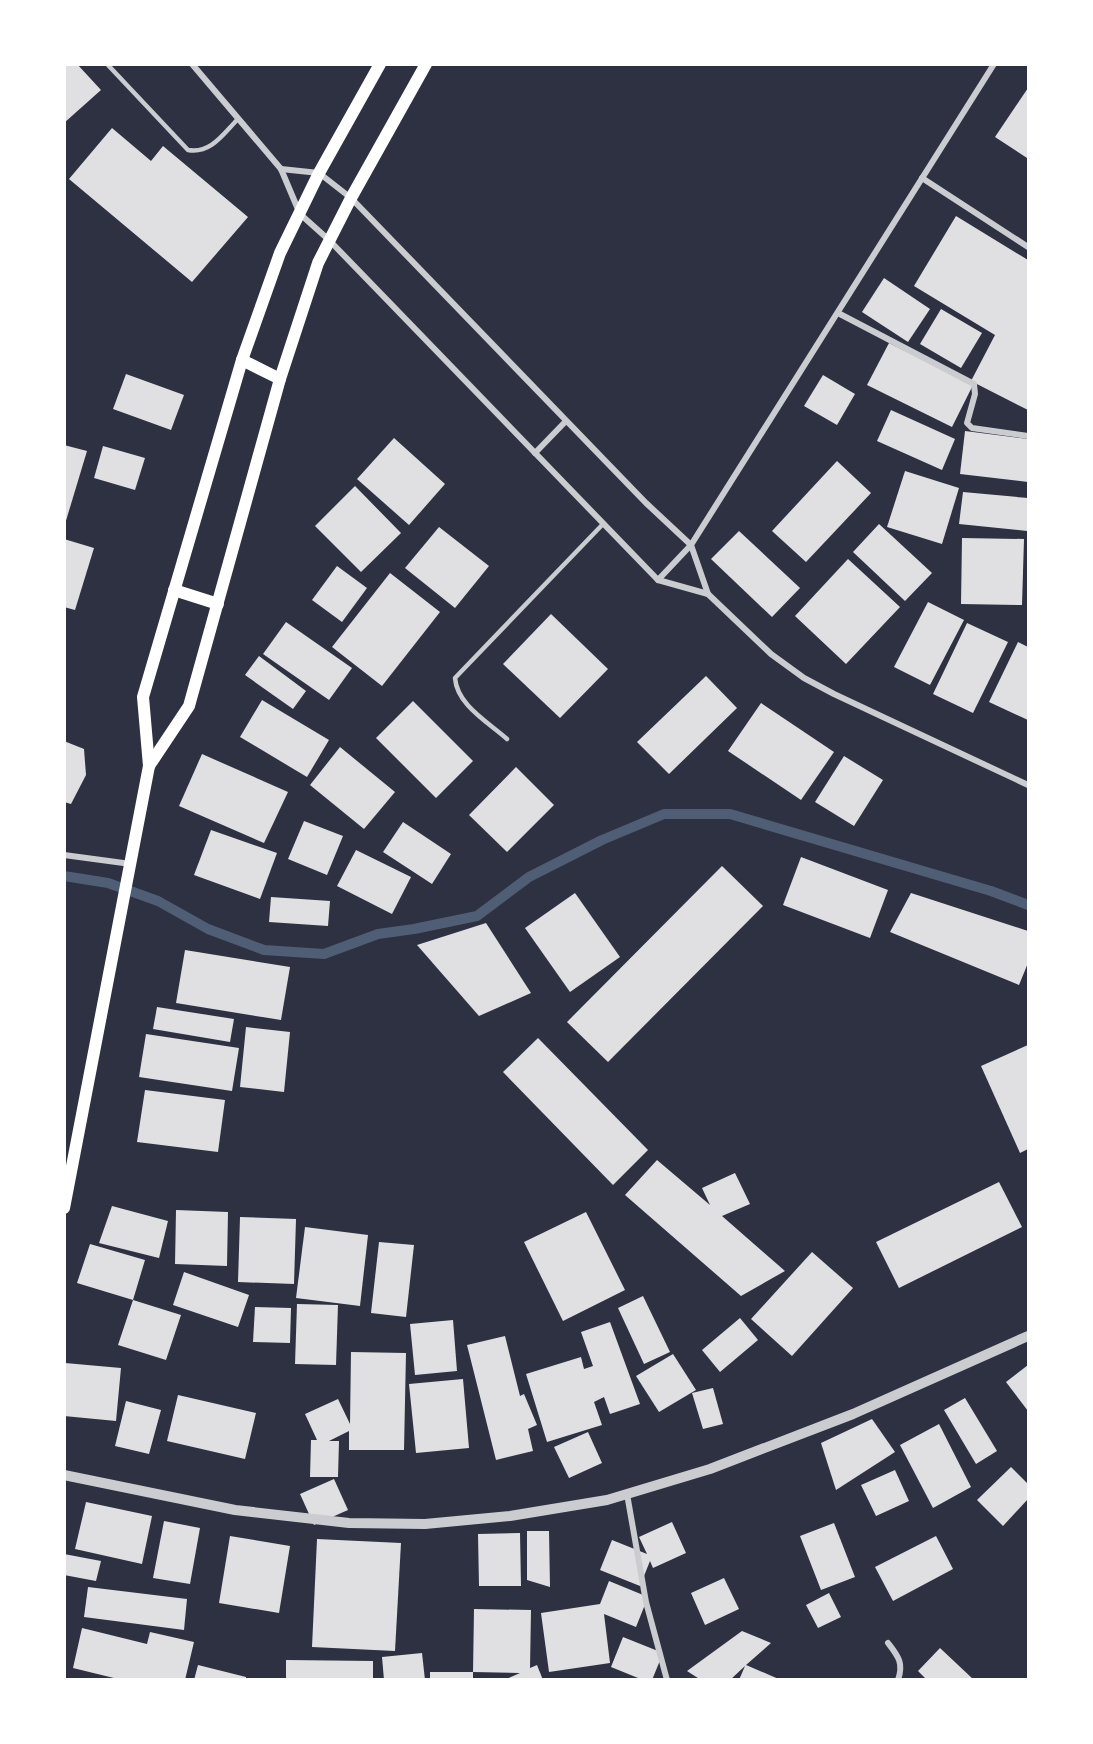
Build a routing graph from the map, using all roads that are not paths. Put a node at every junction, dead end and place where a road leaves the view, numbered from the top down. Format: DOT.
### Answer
graph roads {
  1 [pos="107,64"];
  2 [pos="192,64"];
  3 [pos="380,64"];
  4 [pos="426,64"];
  5 [pos="994,64"];
  6 [pos="238,119"];
  7 [pos="281,169"];
  8 [pos="320,173"];
  9 [pos="922,178"];
  10 [pos="351,198"];
  11 [pos="300,214"];
  12 [pos="329,240"];
  13 [pos="1029,247"];
  14 [pos="838,313"];
  15 [pos="242,360"];
  16 [pos="280,379"];
  17 [pos="566,421"];
  18 [pos="1029,436"];
  19 [pos="535,453"];
  20 [pos="603,524"];
  21 [pos="691,545"];
  22 [pos="658,580"];
  23 [pos="174,590"];
  24 [pos="708,594"];
  25 [pos="218,604"];
  26 [pos="507,739"];
  27 [pos="149,766"];
  28 [pos="1029,785"];
  29 [pos="64,855"];
  30 [pos="130,868"];
  31 [pos="64,1209"];
  32 [pos="1029,1336"];
  33 [pos="64,1475"];
  34 [pos="627,1494"];
  35 [pos="888,1643"];
  36 [pos="667,1680"];
  37 [pos="898,1680"];
  1 -- 6 [label="lane"];
  2 -- 6 [label="street"];
  3 -- 8 [label="main road"];
  4 -- 10 [label="main road"];
  5 -- 9 [label="street"];
  6 -- 7 [label="street"];
  7 -- 8 [label="street"];
  7 -- 11 [label="street"];
  8 -- 10 [label="street"];
  8 -- 11 [label="main road"];
  9 -- 13 [label="street"];
  9 -- 14 [label="street"];
  10 -- 12 [label="main road"];
  10 -- 17 [label="street"];
  11 -- 12 [label="street"];
  11 -- 15 [label="main road"];
  12 -- 16 [label="main road"];
  12 -- 19 [label="street"];
  14 -- 18 [label="street"];
  14 -- 21 [label="street"];
  15 -- 16 [label="main road"];
  15 -- 23 [label="main road"];
  16 -- 25 [label="main road"];
  17 -- 19 [label="street"];
  17 -- 21 [label="street"];
  19 -- 20 [label="street"];
  20 -- 22 [label="street"];
  20 -- 26 [label="lane"];
  21 -- 22 [label="street"];
  21 -- 24 [label="street"];
  22 -- 24 [label="street"];
  23 -- 25 [label="main road"];
  23 -- 27 [label="main road"];
  24 -- 28 [label="street"];
  25 -- 27 [label="main road"];
  27 -- 30 [label="main road"];
  29 -- 30 [label="street"];
  30 -- 31 [label="main road"];
  32 -- 34 [label="street"];
  33 -- 34 [label="street"];
  34 -- 36 [label="street"];
  35 -- 37 [label="street"];
}
